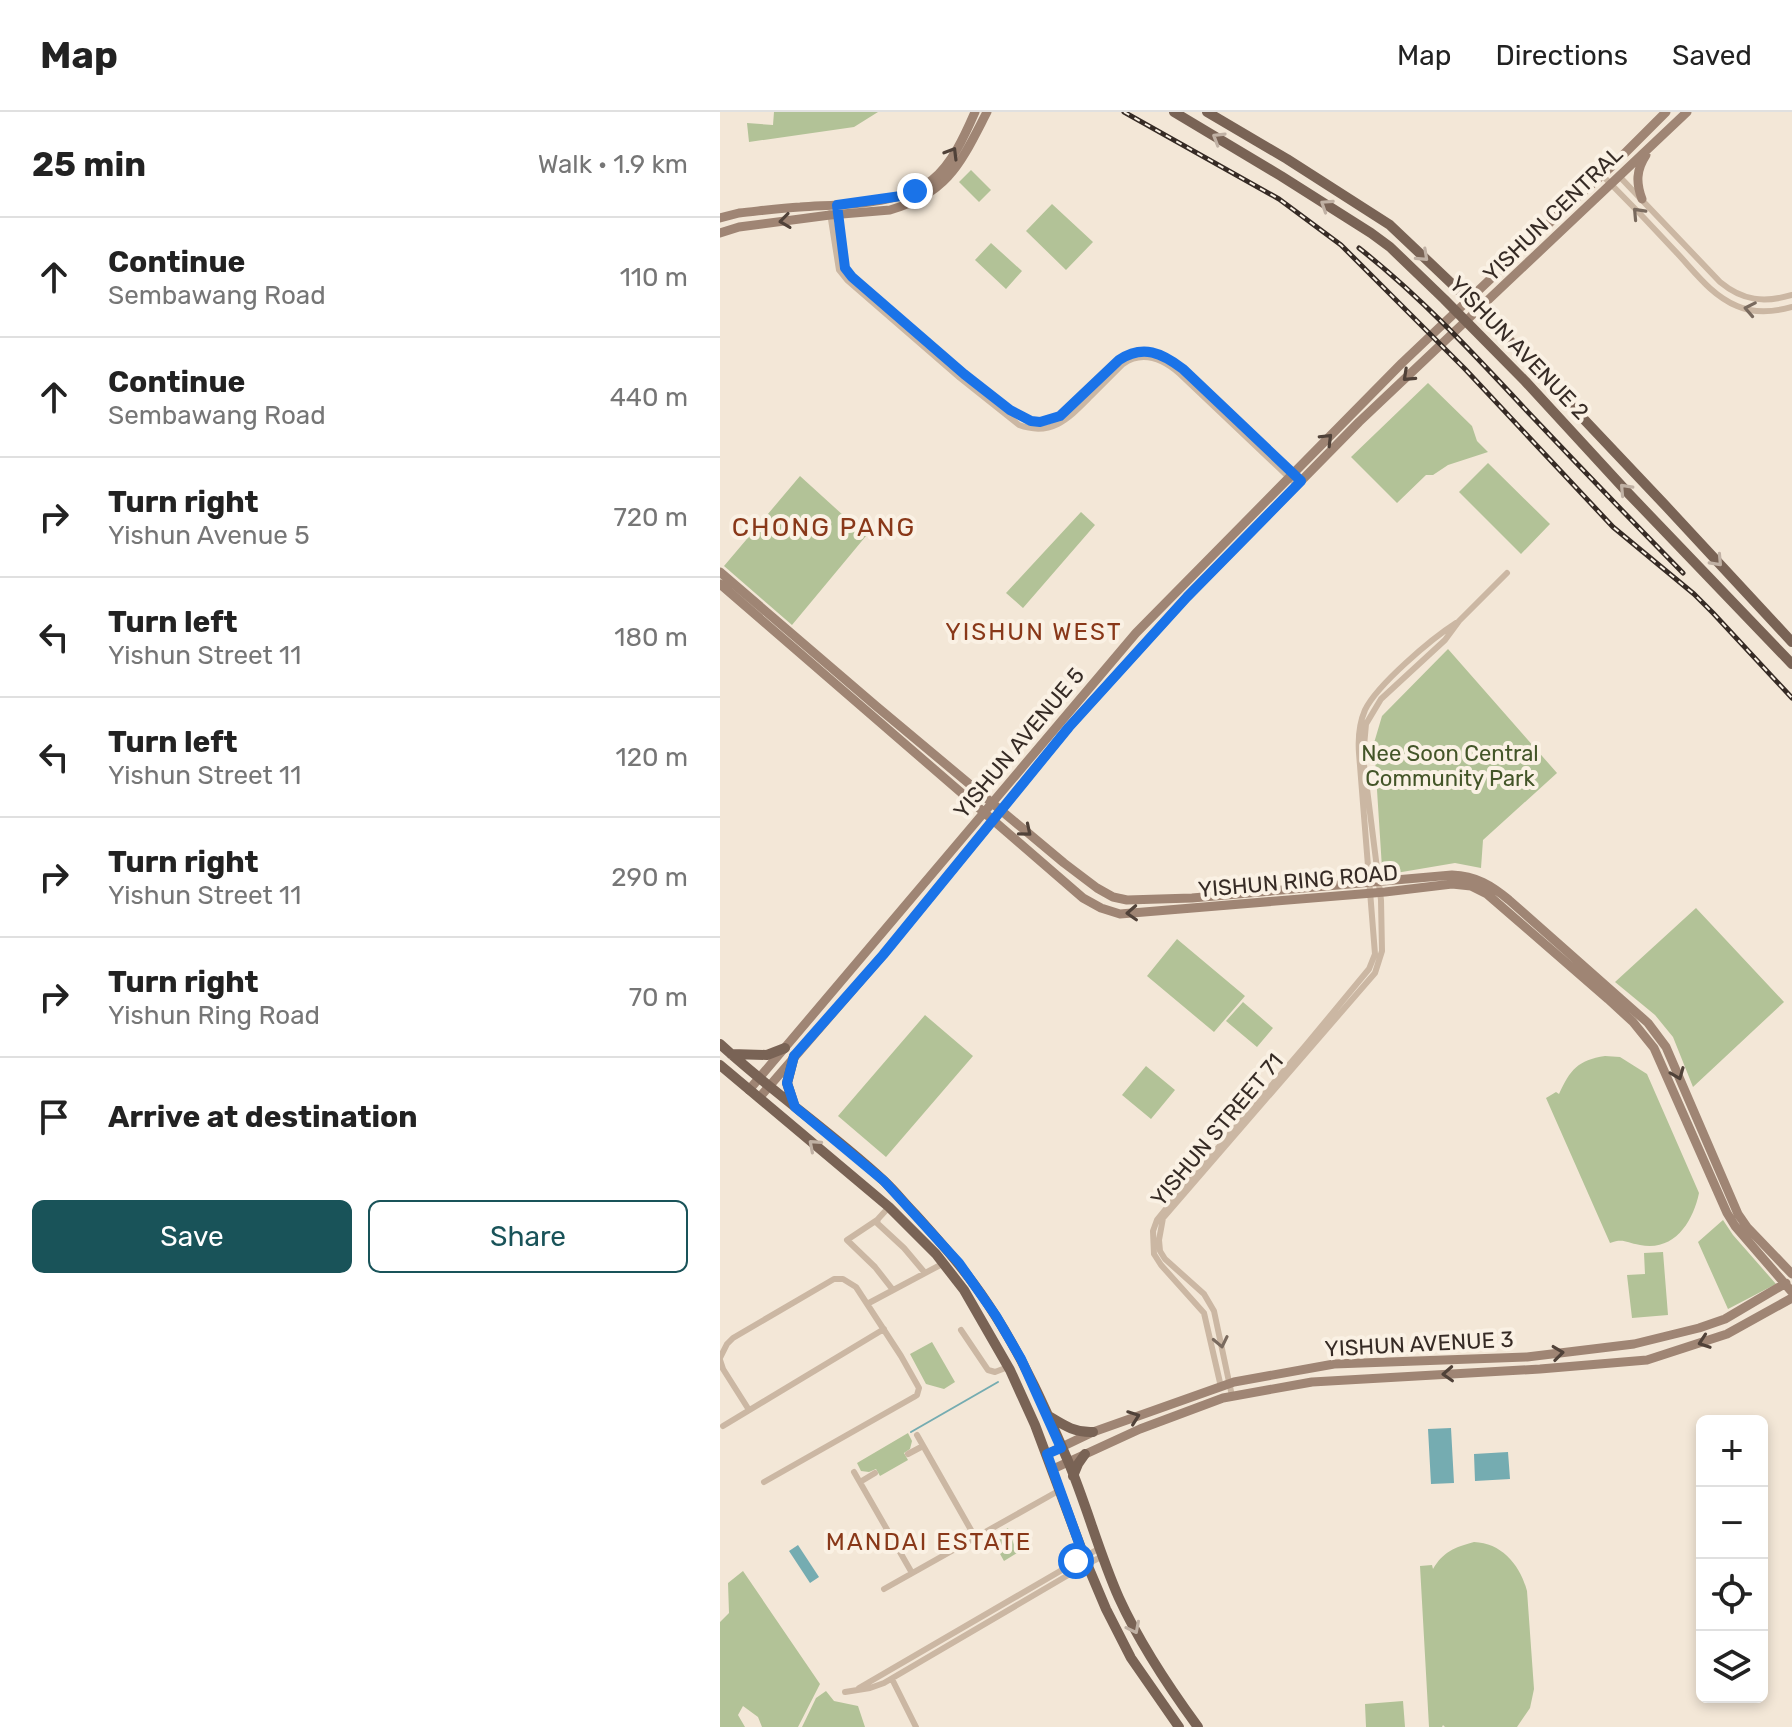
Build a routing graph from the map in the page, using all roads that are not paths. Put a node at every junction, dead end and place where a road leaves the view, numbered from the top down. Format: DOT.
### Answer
graph roads {
  1 [pos="975,112"];
  2 [pos="987,112"];
  3 [pos="1174,112"];
  4 [pos="1207,112"];
  5 [pos="1666,112"];
  6 [pos="1687,112"];
  7 [pos="1660,136"];
  8 [pos="1611,167"];
  9 [pos="1602,175"];
  10 [pos="1619,176"];
  11 [pos="1611,184"];
  12 [pos="1642,199"];
  13 [pos="1360,206"];
  14 [pos="833,210"];
  15 [pos="720,218"];
  16 [pos="720,233"];
  17 [pos="1371,233"];
  18 [pos="1792,297"];
  19 [pos="1469,299"];
  20 [pos="1792,307"];
  21 [pos="1479,309"];
  22 [pos="1457,311"];
  23 [pos="1467,321"];
  24 [pos="1291,475"];
  25 [pos="1299,483"];
  26 [pos="720,572"];
  27 [pos="1507,573"];
  28 [pos="720,584"];
  29 [pos="1792,642"];
  30 [pos="1792,664"];
  31 [pos="992,803"];
  32 [pos="1001,810"];
  33 [pos="984,812"];
  34 [pos="994,820"];
  35 [pos="1375,888"];
  36 [pos="720,1044"];
  37 [pos="785,1048"];
  38 [pos="731,1054"];
  39 [pos="794,1056"];
  40 [pos="720,1065"];
  41 [pos="759,1078"];
  42 [pos="769,1086"];
  43 [pos="749,1090"];
  44 [pos="759,1098"];
  45 [pos="795,1107"];
  46 [pos="889,1207"];
  47 [pos="877,1220"];
  48 [pos="944,1263"];
  49 [pos="925,1273"];
  50 [pos="1790,1283"];
  51 [pos="893,1290"];
  52 [pos="1204,1294"];
  53 [pos="1792,1298"];
  54 [pos="1196,1303"];
  55 [pos="867,1304"];
  56 [pos="884,1329"];
  57 [pos="961,1330"];
  58 [pos="720,1359"];
  59 [pos="1008,1367"];
  60 [pos="1225,1385"];
  61 [pos="1228,1397"];
  62 [pos="749,1410"];
  63 [pos="1047,1415"];
  64 [pos="723,1426"];
  65 [pos="1093,1432"];
  66 [pos="917,1435"];
  67 [pos="923,1446"];
  68 [pos="1061,1448"];
  69 [pos="908,1454"];
  70 [pos="1047,1454"];
  71 [pos="1085,1454"];
  72 [pos="1068,1462"];
  73 [pos="1053,1469"];
  74 [pos="854,1472"];
  75 [pos="875,1473"];
  76 [pos="1073,1477"];
  77 [pos="764,1482"];
  78 [pos="860,1482"];
  79 [pos="1060,1490"];
  80 [pos="975,1537"];
  81 [pos="1100,1553"];
  82 [pos="1086,1560"];
  83 [pos="1066,1572"];
  84 [pos="912,1573"];
  85 [pos="884,1589"];
  86 [pos="892,1679"];
  87 [pos="916,1727"];
  88 [pos="1179,1727"];
  89 [pos="1198,1727"];
  14 -- 1 [label="main road, one-way"];
  2 -- 14 [label="main road"];
  17 -- 3 [label="main road, YISHUN AVENUE 2, one-way"];
  4 -- 13 [label="main road, YISHUN AVENUE 2"];
  5 -- 8 [label="main road, YISHUN CENTRAL"];
  6 -- 7 [label="main road, YISHUN CENTRAL"];
  7 -- 10 [label="main road, YISHUN CENTRAL"];
  7 -- 12 [label="main road"];
  8 -- 9 [label="main road, YISHUN CENTRAL"];
  8 -- 10 [label="street"];
  9 -- 11 [label="street"];
  9 -- 19 [label="main road, YISHUN CENTRAL"];
  10 -- 11 [label="main road, YISHUN CENTRAL"];
  10 -- 12 [label="street"];
  20 -- 11 [label="street, one-way"];
  11 -- 21 [label="main road, YISHUN CENTRAL"];
  12 -- 18 [label="street"];
  13 -- 17 [label="main road"];
  13 -- 19 [label="main road, YISHUN AVENUE 2, one-way"];
  14 -- 15 [label="main road"];
  14 -- 16 [label="main road, one-way"];
  14 -- 24 [label="street"];
  17 -- 22 [label="main road, YISHUN AVENUE 2"];
  19 -- 21 [label="main road, YISHUN AVENUE 2"];
  19 -- 22 [label="main road, YISHUN AVENUE 5"];
  21 -- 23 [label="main road, YISHUN AVENUE 5"];
  21 -- 29 [label="main road, YISHUN AVENUE 2, one-way"];
  22 -- 23 [label="main road, YISHUN AVENUE 2"];
  24 -- 22 [label="main road, YISHUN AVENUE 5, one-way"];
  23 -- 25 [label="main road, YISHUN AVENUE 5, one-way"];
  30 -- 23 [label="main road, YISHUN AVENUE 2, one-way"];
  24 -- 25 [label="street"];
  24 -- 31 [label="main road, YISHUN AVENUE 5"];
  25 -- 32 [label="main road, YISHUN AVENUE 5"];
  26 -- 31 [label="main road, YISHUN RING ROAD"];
  27 -- 35 [label="street"];
  28 -- 33 [label="main road, YISHUN RING ROAD"];
  31 -- 32 [label="main road, YISHUN RING ROAD"];
  31 -- 33 [label="main road, YISHUN AVENUE 5"];
  32 -- 34 [label="main road, YISHUN AVENUE 5"];
  32 -- 35 [label="main road, YISHUN RING ROAD, one-way"];
  33 -- 34 [label="main road, YISHUN RING ROAD"];
  33 -- 37 [label="main road, YISHUN AVENUE 5"];
  35 -- 34 [label="main road, YISHUN RING ROAD, one-way"];
  34 -- 39 [label="main road, YISHUN AVENUE 5"];
  35 -- 50 [label="main road, YISHUN RING ROAD"];
  35 -- 52 [label="street, YISHUN STREET 71"];
  35 -- 54 [label="street, YISHUN STREET 71"];
  36 -- 38 [label="main road"];
  37 -- 38 [label="main road"];
  37 -- 41 [label="main road, YISHUN AVENUE 5"];
  38 -- 41 [label="main road"];
  39 -- 42 [label="main road, YISHUN AVENUE 5"];
  39 -- 45 [label="main road"];
  40 -- 43 [label="main road"];
  41 -- 42 [label="main road"];
  41 -- 43 [label="main road, YISHUN AVENUE 5"];
  42 -- 44 [label="main road, YISHUN AVENUE 5"];
  42 -- 45 [label="main road"];
  43 -- 44 [label="main road"];
  46 -- 44 [label="main road, one-way"];
  45 -- 63 [label="main road"];
  46 -- 47 [label="street"];
  46 -- 48 [label="main road"];
  47 -- 49 [label="street"];
  47 -- 51 [label="street"];
  48 -- 49 [label="street"];
  48 -- 59 [label="main road"];
  49 -- 51 [label="street"];
  60 -- 50 [label="main road, YISHUN AVENUE 3, one-way"];
  51 -- 55 [label="street"];
  52 -- 54 [label="street"];
  52 -- 60 [label="street, YISHUN STREET 71, one-way"];
  53 -- 61 [label="main road, YISHUN AVENUE 3, one-way"];
  54 -- 60 [label="street, YISHUN STREET 71"];
  55 -- 56 [label="street"];
  55 -- 58 [label="street"];
  56 -- 62 [label="street"];
  56 -- 77 [label="street"];
  57 -- 59 [label="street"];
  58 -- 62 [label="street"];
  59 -- 70 [label="main road"];
  60 -- 61 [label="street, YISHUN STREET 71"];
  65 -- 60 [label="main road, YISHUN AVENUE 3, one-way"];
  61 -- 71 [label="main road, YISHUN AVENUE 3"];
  62 -- 64 [label="street"];
  63 -- 65 [label="main road"];
  63 -- 68 [label="main road"];
  65 -- 68 [label="main road, YISHUN AVENUE 3"];
  66 -- 67 [label="street"];
  67 -- 69 [label="street"];
  67 -- 80 [label="street"];
  68 -- 70 [label="main road, YISHUN AVENUE 3"];
  68 -- 72 [label="main road"];
  70 -- 73 [label="main road"];
  71 -- 72 [label="main road, YISHUN AVENUE 3"];
  71 -- 76 [label="main road"];
  72 -- 73 [label="main road, YISHUN AVENUE 3"];
  72 -- 76 [label="main road"];
  73 -- 79 [label="main road"];
  74 -- 78 [label="street"];
  75 -- 78 [label="street"];
  76 -- 81 [label="main road"];
  78 -- 84 [label="street"];
  79 -- 80 [label="street"];
  79 -- 82 [label="main road"];
  80 -- 84 [label="street"];
  81 -- 82 [label="street"];
  81 -- 89 [label="main road, one-way"];
  82 -- 83 [label="street"];
  82 -- 88 [label="main road"];
  83 -- 86 [label="street"];
  83 -- 86 [label="street"];
  84 -- 85 [label="street"];
  86 -- 87 [label="street"];
}
